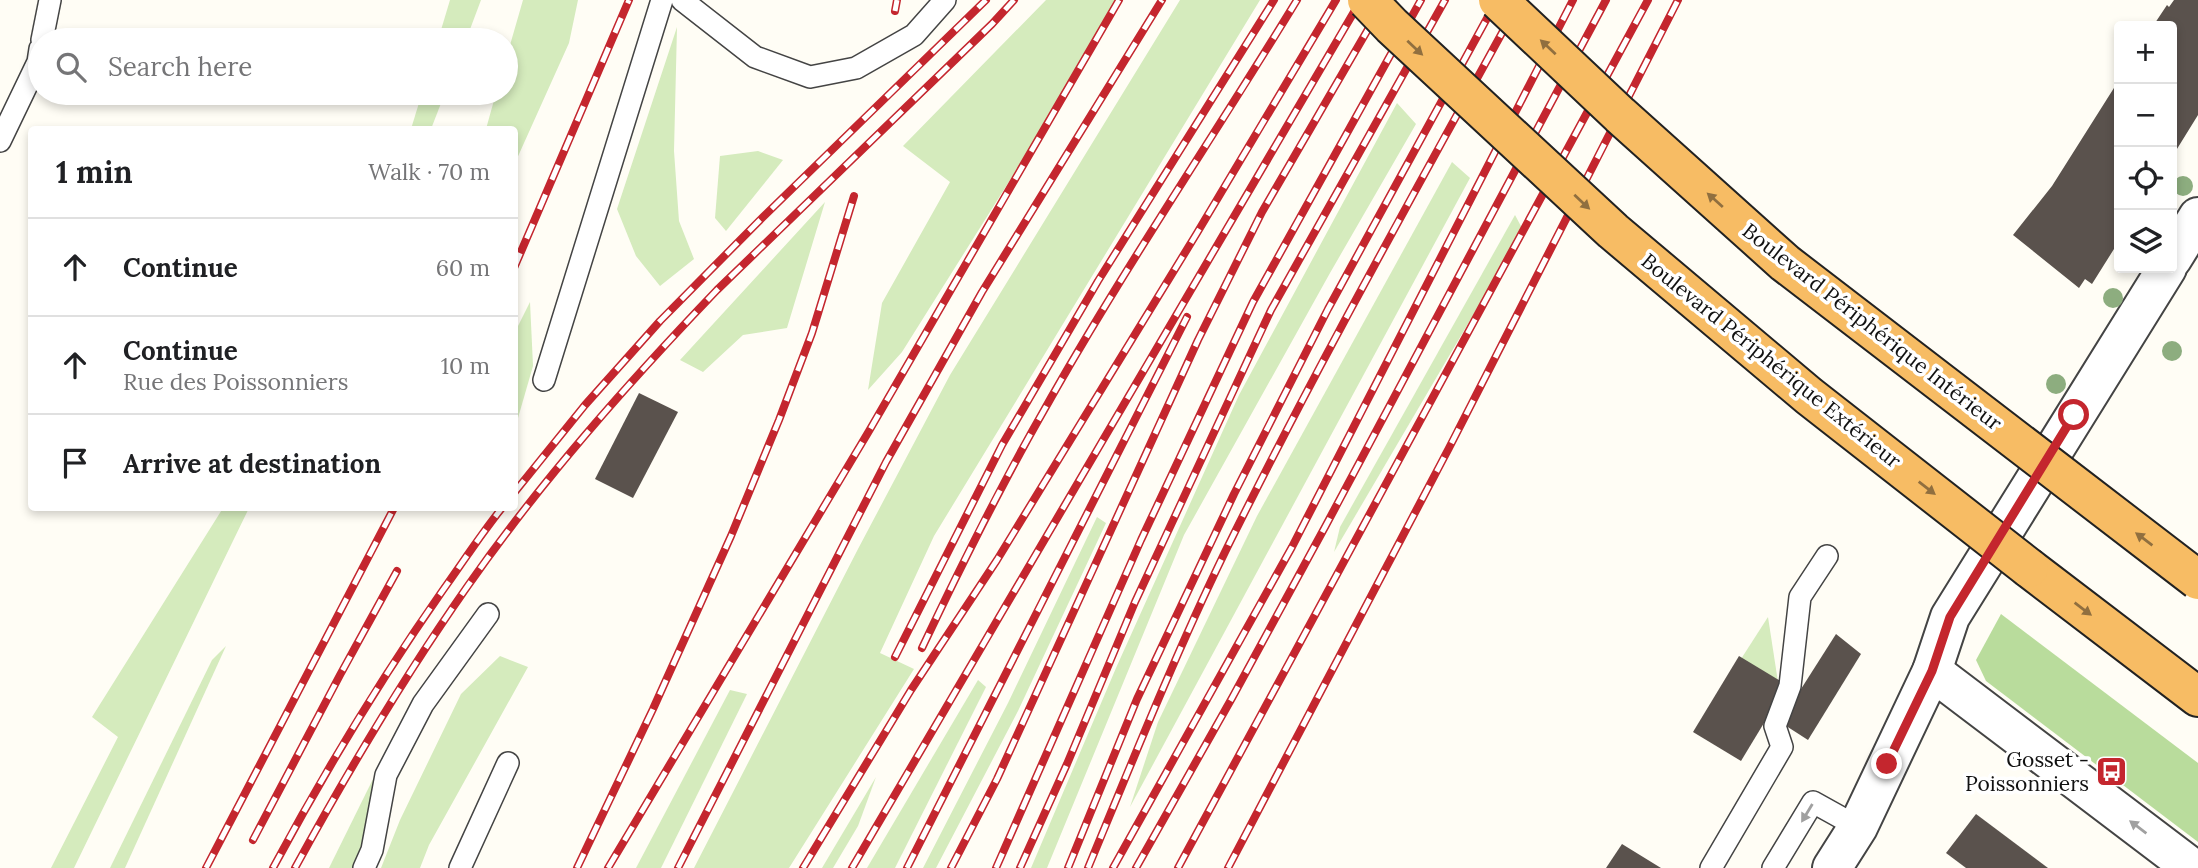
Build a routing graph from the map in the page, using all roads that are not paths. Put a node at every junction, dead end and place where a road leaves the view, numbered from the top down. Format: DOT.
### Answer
graph roads {
  1 [pos="50,0"];
  2 [pos="662,0"];
  3 [pos="682,0"];
  4 [pos="945,0"];
  5 [pos="1367,0"];
  6 [pos="1498,0"];
  7 [pos="44,28"];
  8 [pos="28,83"];
  9 [pos="0,141"];
  10 [pos="2198,217"];
  11 [pos="2177,251"];
  12 [pos="2163,273"];
  13 [pos="544,380"];
  14 [pos="1827,556"];
  15 [pos="2198,580"];
  16 [pos="488,614"];
  17 [pos="1925,686"];
  18 [pos="2198,696"];
  19 [pos="508,763"];
  20 [pos="1858,827"];
  21 [pos="364,868"];
  22 [pos="460,868"];
  23 [pos="1711,868"];
  24 [pos="1773,868"];
  25 [pos="1832,868"];
  26 [pos="2192,868"];
  1 -- 7 [label="lane"];
  2 -- 13 [label="lane"];
  3 -- 4 [label="lane"];
  5 -- 18 [label="highway, Boulevard Périphérique Extérieur, one-way, bridge"];
  15 -- 6 [label="highway, Boulevard Périphérique Intérieur, one-way, bridge"];
  8 -- 9 [label="lane"];
  10 -- 11 [label="street"];
  12 -- 17 [label="street"];
  14 -- 23 [label="lane"];
  16 -- 21 [label="lane"];
  17 -- 20 [label="street"];
  26 -- 17 [label="street, one-way"];
  19 -- 22 [label="lane"];
  20 -- 24 [label="lane, one-way"];
  20 -- 25 [label="street"];
}
